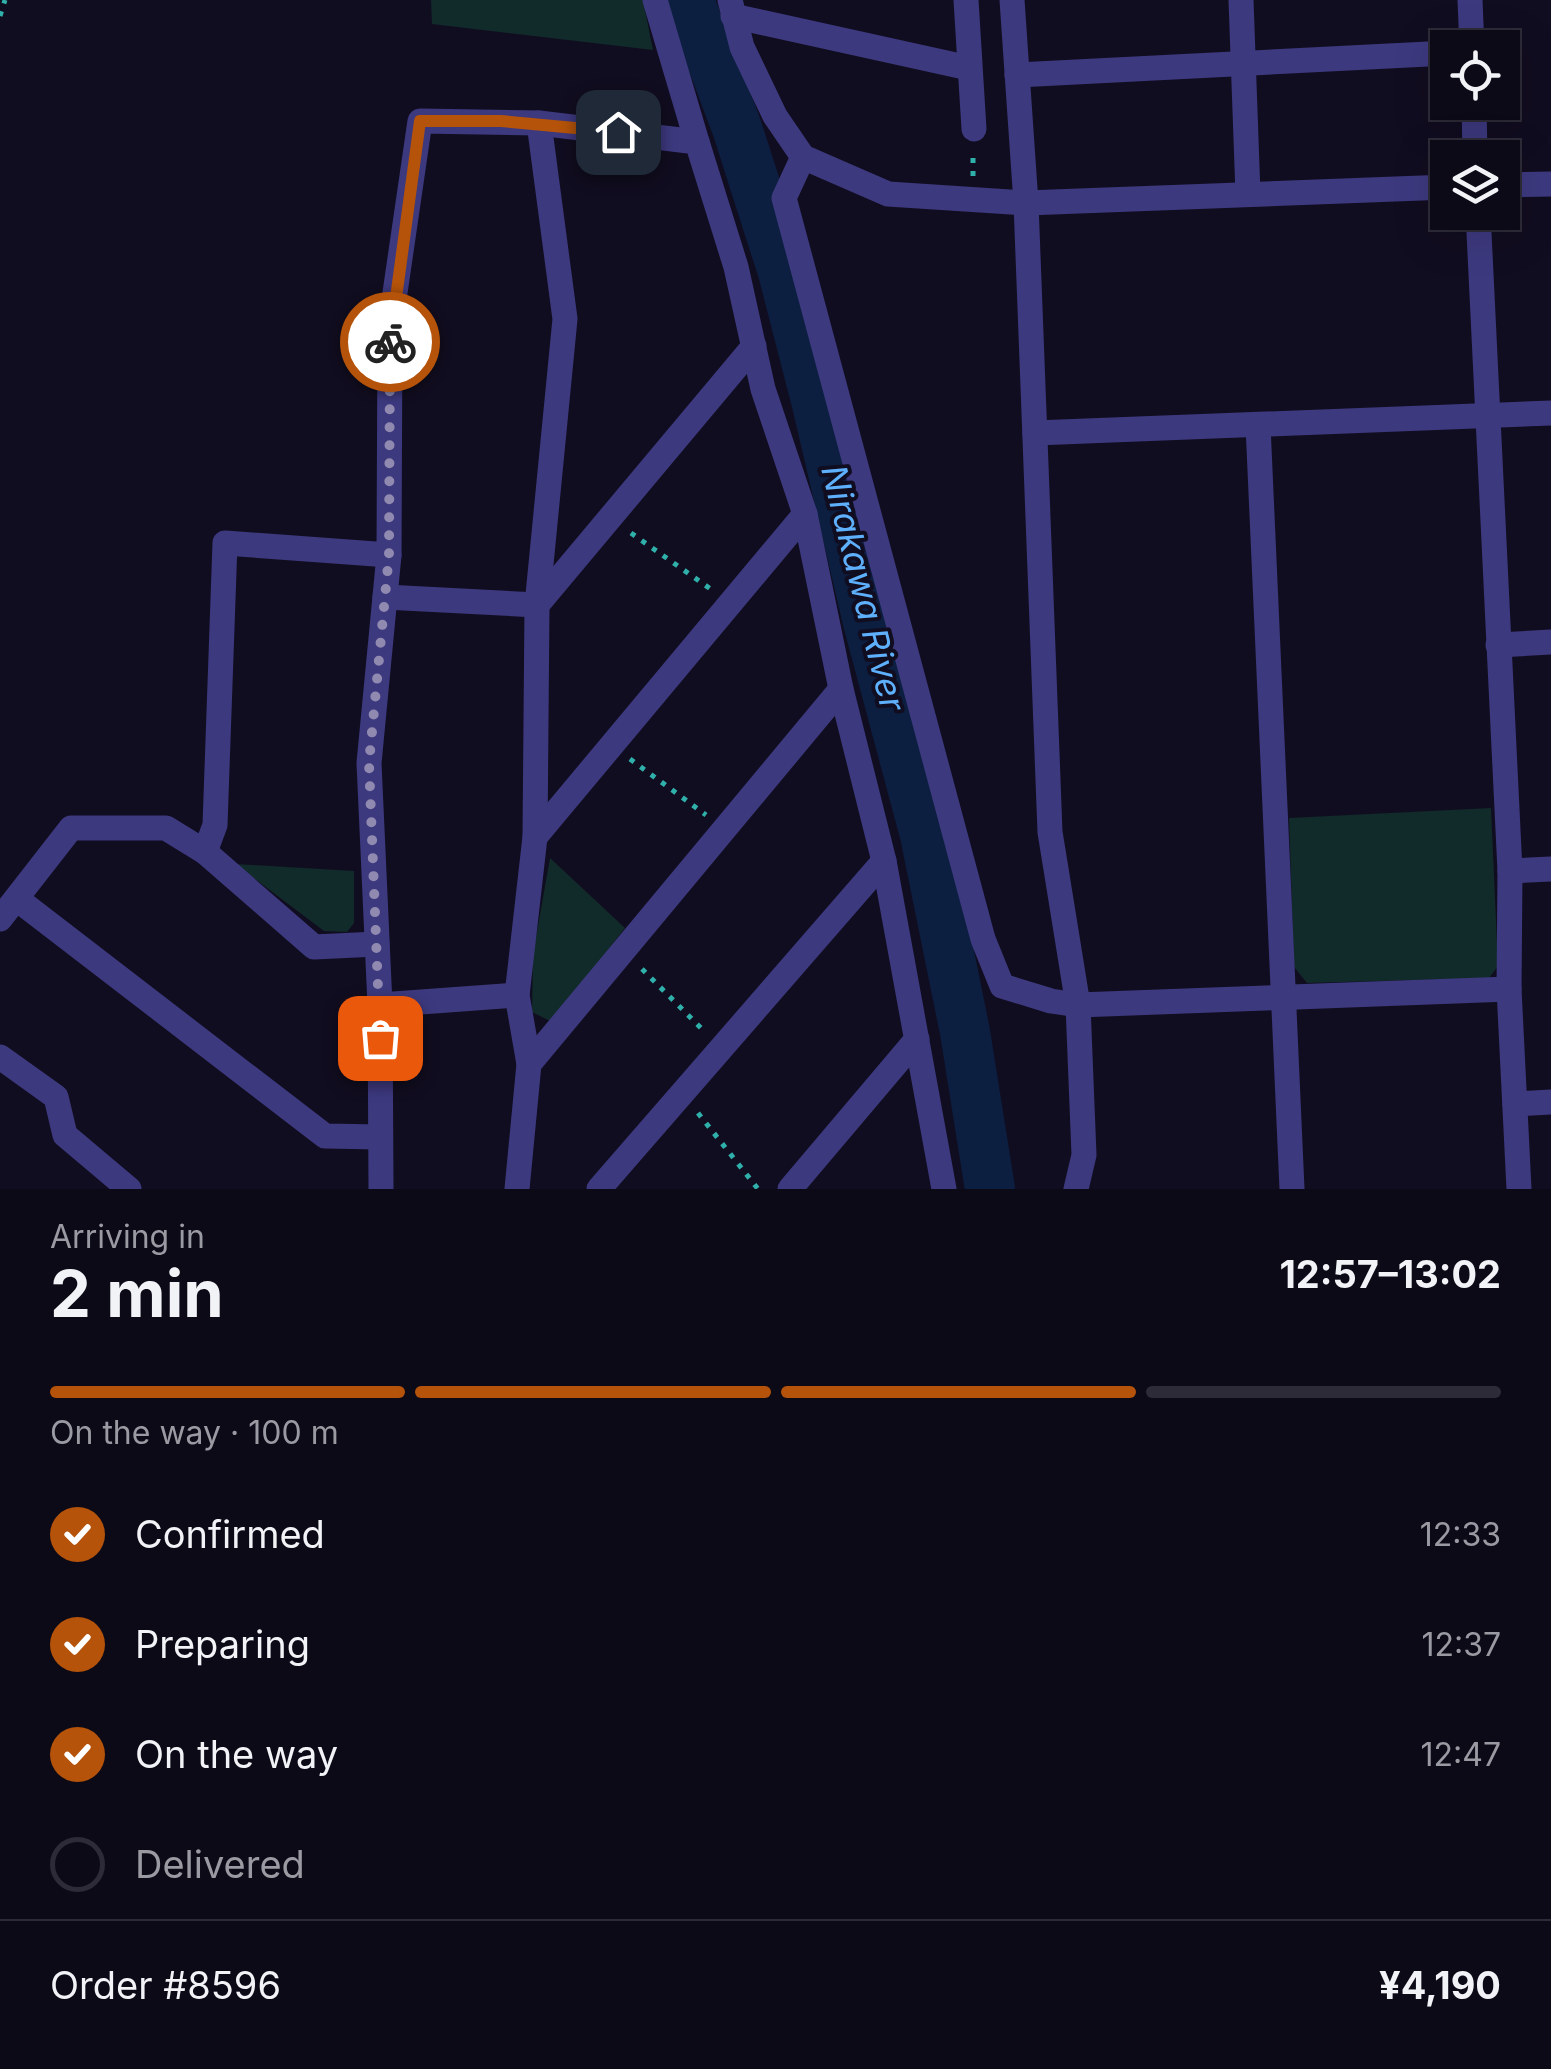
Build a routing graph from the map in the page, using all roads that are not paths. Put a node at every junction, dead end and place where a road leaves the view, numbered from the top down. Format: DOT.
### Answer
graph roads {
  1 [pos="655,0"];
  2 [pos="966,0"];
  3 [pos="1012,0"];
  4 [pos="1241,0"];
  5 [pos="1470,0"];
  6 [pos="732,8"];
  7 [pos="1471,30"];
  8 [pos="1430,54"];
  9 [pos="1243,62"];
  10 [pos="969,68"];
  11 [pos="1016,75"];
  12 [pos="539,124"];
  13 [pos="974,129"];
  14 [pos="698,142"];
  15 [pos="803,157"];
  16 [pos="1551,184"];
  17 [pos="1520,185"];
  18 [pos="1430,188"];
  19 [pos="1248,194"];
  20 [pos="1026,202"];
  21 [pos="1479,230"];
  22 [pos="754,346"];
  23 [pos="1551,413"];
  24 [pos="1487,416"];
  25 [pos="1258,425"];
  26 [pos="1035,433"];
  27 [pos="806,514"];
  28 [pos="389,555"];
  29 [pos="385,597"];
  30 [pos="537,605"];
  31 [pos="1551,642"];
  32 [pos="1498,645"];
  33 [pos="841,689"];
  34 [pos="535,837"];
  35 [pos="205,852"];
  36 [pos="884,861"];
  37 [pos="1551,869"];
  38 [pos="1510,871"];
  39 [pos="17,899"];
  40 [pos="0,920"];
  41 [pos="377,944"];
  42 [pos="1509,990"];
  43 [pos="517,996"];
  44 [pos="1284,996"];
  45 [pos="380,1005"];
  46 [pos="1078,1005"];
  47 [pos="917,1039"];
  48 [pos="0,1057"];
  49 [pos="529,1064"];
  50 [pos="1551,1102"];
  51 [pos="1515,1104"];
  52 [pos="380,1136"];
  53 [pos="129,1189"];
  54 [pos="381,1189"];
  55 [pos="517,1189"];
  56 [pos="599,1189"];
  57 [pos="790,1189"];
  58 [pos="944,1189"];
  59 [pos="1076,1189"];
  60 [pos="1292,1189"];
  61 [pos="1519,1189"];
  1 -- 14 [label="street"];
  2 -- 10 [label="street"];
  3 -- 11 [label="street"];
  4 -- 9 [label="street"];
  5 -- 7 [label="street"];
  6 -- 10 [label="street"];
  6 -- 15 [label="street"];
  8 -- 9 [label="street"];
  9 -- 11 [label="street"];
  9 -- 19 [label="street"];
  10 -- 13 [label="street"];
  11 -- 20 [label="street"];
  12 -- 14 [label="street"];
  12 -- 28 [label="street"];
  12 -- 30 [label="street"];
  14 -- 22 [label="street"];
  15 -- 20 [label="street"];
  15 -- 46 [label="street"];
  16 -- 17 [label="street"];
  18 -- 19 [label="street"];
  19 -- 20 [label="street"];
  20 -- 26 [label="street"];
  21 -- 24 [label="street"];
  22 -- 27 [label="street"];
  22 -- 30 [label="street"];
  23 -- 24 [label="street"];
  24 -- 25 [label="street"];
  24 -- 32 [label="street"];
  25 -- 26 [label="street"];
  25 -- 44 [label="street"];
  26 -- 46 [label="street"];
  27 -- 33 [label="street"];
  27 -- 34 [label="street"];
  28 -- 29 [label="street"];
  28 -- 35 [label="street"];
  29 -- 30 [label="street"];
  29 -- 41 [label="street"];
  30 -- 34 [label="street"];
  31 -- 32 [label="street"];
  32 -- 38 [label="street"];
  33 -- 36 [label="street"];
  33 -- 49 [label="street"];
  34 -- 43 [label="street"];
  35 -- 39 [label="street"];
  35 -- 41 [label="street"];
  36 -- 47 [label="street"];
  36 -- 56 [label="street"];
  37 -- 38 [label="street"];
  38 -- 42 [label="street"];
  39 -- 40 [label="street"];
  39 -- 52 [label="street"];
  41 -- 45 [label="street"];
  42 -- 44 [label="street"];
  42 -- 51 [label="street"];
  43 -- 45 [label="street"];
  43 -- 49 [label="street"];
  44 -- 46 [label="street"];
  44 -- 60 [label="street"];
  45 -- 52 [label="street"];
  46 -- 59 [label="street"];
  47 -- 57 [label="street"];
  47 -- 58 [label="street"];
  48 -- 53 [label="street"];
  49 -- 55 [label="street"];
  50 -- 51 [label="street"];
  51 -- 61 [label="street"];
  52 -- 54 [label="street"];
}
